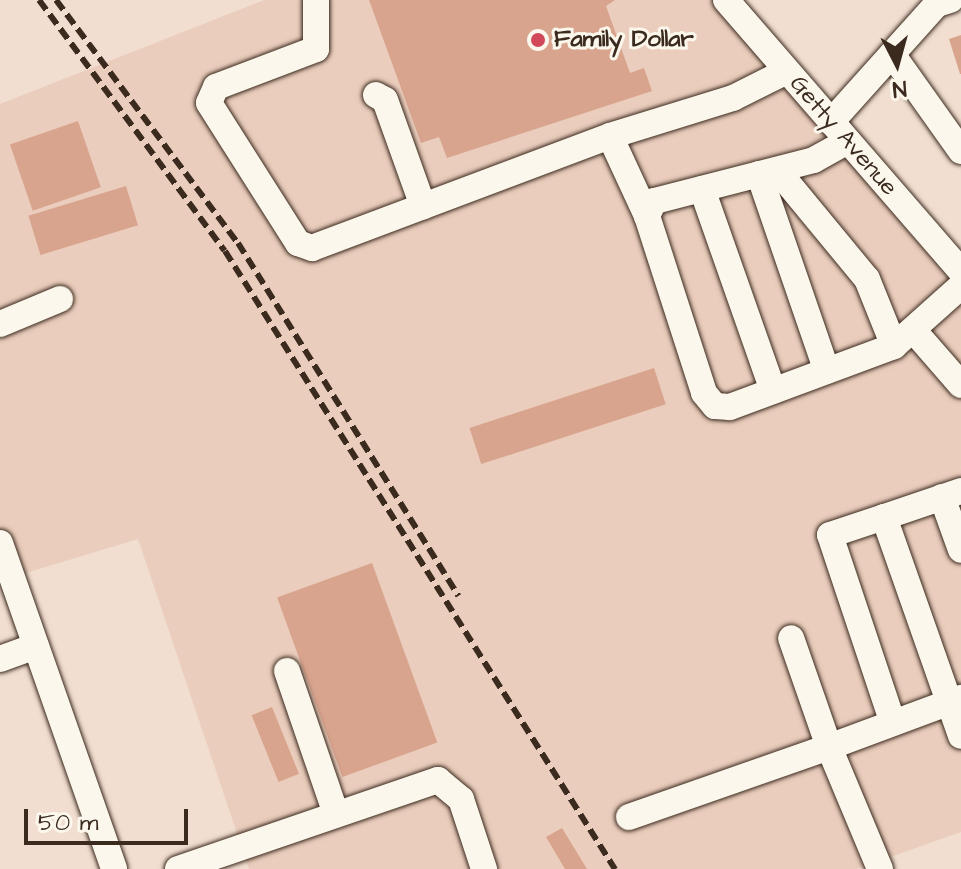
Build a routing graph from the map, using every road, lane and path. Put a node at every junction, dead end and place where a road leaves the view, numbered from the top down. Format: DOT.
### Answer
graph roads {
  1 [pos="316,0"];
  2 [pos="733,1"];
  3 [pos="940,1"];
  4 [pos="892,54"];
  5 [pos="787,71"];
  6 [pos="376,95"];
  7 [pos="840,132"];
  8 [pos="610,136"];
  9 [pos="961,151"];
  10 [pos="768,172"];
  11 [pos="702,189"];
  12 [pos="423,206"];
  13 [pos="647,216"];
  14 [pos="961,271"];
  15 [pos="961,286"];
  16 [pos="60,299"];
  17 [pos="0,324"];
  18 [pos="904,339"];
  19 [pos="827,371"];
  20 [pos="961,385"];
  21 [pos="773,391"];
  22 [pos="951,494"];
  23 [pos="884,517"];
  24 [pos="0,543"];
  25 [pos="961,550"];
  26 [pos="791,638"];
  27 [pos="36,646"];
  28 [pos="0,659"];
  29 [pos="287,671"];
  30 [pos="955,700"];
  31 [pos="893,723"];
  32 [pos="961,736"];
  33 [pos="829,747"];
  34 [pos="336,814"];
  35 [pos="629,817"];
  36 [pos="114,869"];
  37 [pos="178,869"];
  38 [pos="484,869"];
  39 [pos="880,869"];
  1 -- 12 [label="street"];
  2 -- 5 [label="street, Getty Avenue"];
  3 -- 4 [label="street"];
  4 -- 7 [label="street"];
  4 -- 9 [label="street"];
  5 -- 7 [label="street, Getty Avenue"];
  5 -- 8 [label="street"];
  6 -- 12 [label="street"];
  7 -- 10 [label="street"];
  7 -- 14 [label="street, Getty Avenue"];
  8 -- 12 [label="street"];
  8 -- 13 [label="street"];
  10 -- 11 [label="street"];
  10 -- 18 [label="street"];
  10 -- 19 [label="street"];
  11 -- 13 [label="street"];
  11 -- 21 [label="street"];
  13 -- 21 [label="street"];
  15 -- 18 [label="street"];
  16 -- 17 [label="street"];
  18 -- 19 [label="street"];
  18 -- 20 [label="street"];
  19 -- 21 [label="street"];
  22 -- 23 [label="street"];
  22 -- 25 [label="street"];
  23 -- 30 [label="street"];
  23 -- 31 [label="street"];
  24 -- 27 [label="street"];
  26 -- 33 [label="street"];
  27 -- 28 [label="street"];
  27 -- 36 [label="street"];
  29 -- 34 [label="street"];
  30 -- 31 [label="street"];
  30 -- 32 [label="street"];
  31 -- 33 [label="street"];
  33 -- 35 [label="street"];
  33 -- 39 [label="street"];
  34 -- 37 [label="street"];
  34 -- 38 [label="street"];
}
